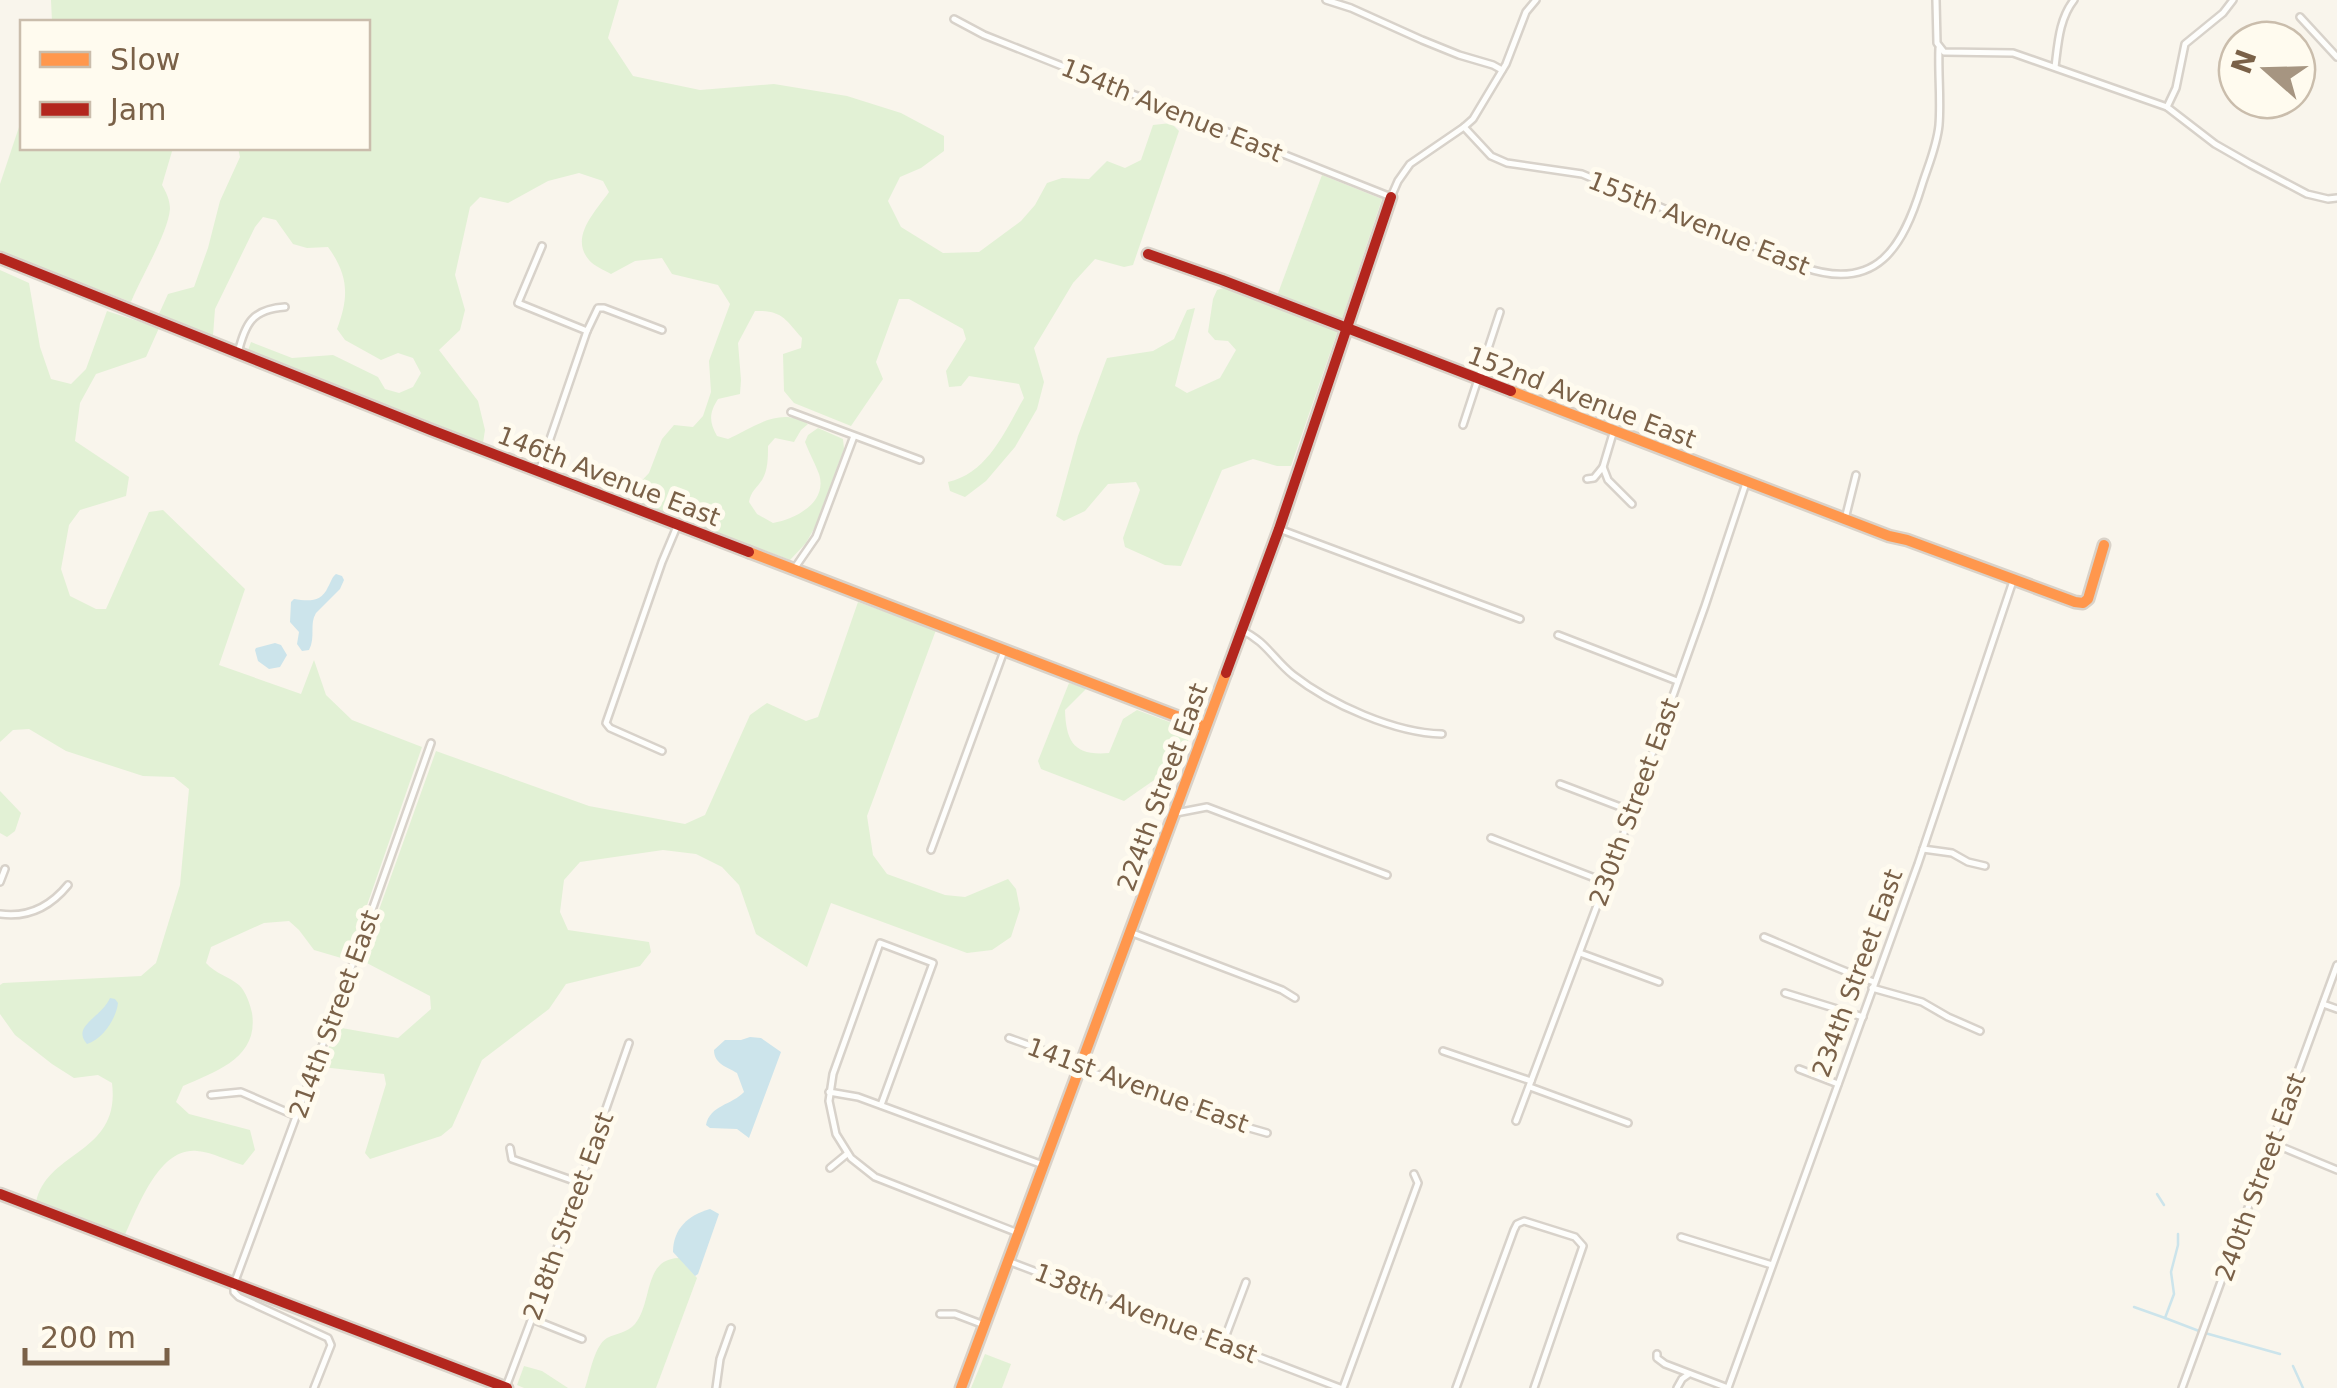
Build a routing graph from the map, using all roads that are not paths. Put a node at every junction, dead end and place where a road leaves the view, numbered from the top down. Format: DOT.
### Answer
graph roads {
  1 [pos="1326,0"];
  2 [pos="1536,0"];
  3 [pos="1936,0"];
  4 [pos="2074,0"];
  5 [pos="2233,0"];
  6 [pos="2300,16"];
  7 [pos="954,20"];
  8 [pos="1939,48"];
  9 [pos="2337,57"];
  10 [pos="2056,67"];
  11 [pos="1502,70"];
  12 [pos="2167,107"];
  13 [pos="1464,127"];
  14 [pos="1391,198"];
  15 [pos="2337,198"];
  16 [pos="542,246"];
  17 [pos="1148,254"];
  18 [pos="0,258"];
  19 [pos="285,307"];
  20 [pos="1500,312"];
  21 [pos="1346,328"];
  22 [pos="662,330"];
  23 [pos="587,331"];
  24 [pos="238,353"];
  25 [pos="1478,379"];
  26 [pos="790,412"];
  27 [pos="1463,425"];
  28 [pos="1614,430"];
  29 [pos="854,436"];
  30 [pos="920,460"];
  31 [pos="1603,466"];
  32 [pos="539,472"];
  33 [pos="1856,475"];
  34 [pos="1606,478"];
  35 [pos="1747,480"];
  36 [pos="1632,504"];
  37 [pos="1845,518"];
  38 [pos="678,524"];
  39 [pos="1279,528"];
  40 [pos="2104,546"];
  41 [pos="794,569"];
  42 [pos="2008,579"];
  43 [pos="1520,619"];
  44 [pos="1241,630"];
  45 [pos="1558,636"];
  46 [pos="1004,651"];
  47 [pos="1678,682"];
  48 [pos="1205,727"];
  49 [pos="1442,734"];
  50 [pos="431,743"];
  51 [pos="662,751"];
  52 [pos="1560,784"];
  53 [pos="1631,811"];
  54 [pos="1173,814"];
  55 [pos="1491,838"];
  56 [pos="931,850"];
  57 [pos="1923,850"];
  58 [pos="1985,866"];
  59 [pos="5,868"];
  60 [pos="1386,875"];
  61 [pos="0,882"];
  62 [pos="1605,882"];
  63 [pos="68,885"];
  64 [pos="0,914"];
  65 [pos="1130,932"];
  66 [pos="1764,937"];
  67 [pos="1580,953"];
  68 [pos="2337,965"];
  69 [pos="1659,982"];
  70 [pos="1874,985"];
  71 [pos="1786,993"];
  72 [pos="1295,998"];
  73 [pos="2323,1004"];
  74 [pos="2337,1009"];
  75 [pos="1863,1017"];
  76 [pos="1980,1030"];
  77 [pos="1010,1038"];
  78 [pos="628,1043"];
  79 [pos="1443,1051"];
  80 [pos="1081,1064"];
  81 [pos="1799,1069"];
  82 [pos="1530,1084"];
  83 [pos="1838,1084"];
  84 [pos="829,1092"];
  85 [pos="211,1095"];
  86 [pos="880,1105"];
  87 [pos="296,1116"];
  88 [pos="1516,1122"];
  89 [pos="1628,1123"];
  90 [pos="1267,1132"];
  91 [pos="2272,1144"];
  92 [pos="510,1148"];
  93 [pos="848,1154"];
  94 [pos="1043,1165"];
  95 [pos="830,1168"];
  96 [pos="2337,1170"];
  97 [pos="1414,1174"];
  98 [pos="580,1183"];
  99 [pos="0,1194"];
  100 [pos="1018,1233"];
  101 [pos="1680,1237"];
  102 [pos="1008,1260"];
  103 [pos="1772,1265"];
  104 [pos="1246,1282"];
  105 [pos="234,1284"];
  106 [pos="940,1314"];
  107 [pos="532,1319"];
  108 [pos="984,1325"];
  109 [pos="731,1328"];
  110 [pos="582,1339"];
  111 [pos="1224,1343"];
  112 [pos="1657,1354"];
  113 [pos="1689,1374"];
  114 [pos="314,1388"];
  115 [pos="507,1388"];
  116 [pos="716,1388"];
  117 [pos="962,1388"];
  118 [pos="1341,1388"];
  119 [pos="1456,1388"];
  120 [pos="1534,1388"];
  121 [pos="1677,1388"];
  122 [pos="1728,1388"];
  123 [pos="2182,1388"];
  1 -- 11 [label="street"];
  2 -- 11 [label="street"];
  3 -- 8 [label="street"];
  4 -- 10 [label="street"];
  5 -- 12 [label="street"];
  6 -- 9 [label="street"];
  7 -- 14 [label="street, 154th Avenue East"];
  8 -- 10 [label="street"];
  8 -- 13 [label="street, 155th Avenue East"];
  10 -- 12 [label="street"];
  11 -- 13 [label="street"];
  12 -- 15 [label="street"];
  13 -- 14 [label="street"];
  14 -- 21 [label="street, 224th Street East"];
  16 -- 23 [label="street"];
  17 -- 21 [label="street, 152nd Avenue East"];
  18 -- 24 [label="street, 146th Avenue East"];
  19 -- 24 [label="street"];
  20 -- 25 [label="street"];
  21 -- 25 [label="street, 152nd Avenue East"];
  21 -- 39 [label="street, 224th Street East"];
  22 -- 23 [label="street"];
  23 -- 32 [label="street"];
  24 -- 32 [label="street, 146th Avenue East"];
  25 -- 27 [label="street"];
  25 -- 28 [label="street, 152nd Avenue East"];
  26 -- 29 [label="street"];
  28 -- 31 [label="street"];
  28 -- 35 [label="street, 152nd Avenue East"];
  29 -- 30 [label="street"];
  29 -- 41 [label="street"];
  31 -- 34 [label="street"];
  31 -- 34 [label="street"];
  32 -- 38 [label="street, 146th Avenue East"];
  33 -- 37 [label="street"];
  34 -- 36 [label="street"];
  35 -- 37 [label="street, 152nd Avenue East"];
  35 -- 47 [label="street, 230th Street East"];
  37 -- 42 [label="street, 152nd Avenue East"];
  38 -- 41 [label="street, 146th Avenue East"];
  38 -- 51 [label="street"];
  39 -- 43 [label="street"];
  39 -- 44 [label="street, 224th Street East"];
  40 -- 42 [label="street, 152nd Avenue East"];
  41 -- 46 [label="street, 146th Avenue East"];
  42 -- 57 [label="street, 234th Street East"];
  44 -- 48 [label="street, 224th Street East"];
  44 -- 49 [label="street"];
  45 -- 47 [label="street"];
  46 -- 48 [label="street, 146th Avenue East"];
  46 -- 56 [label="street"];
  47 -- 53 [label="street, 230th Street East"];
  48 -- 54 [label="street, 224th Street East"];
  50 -- 87 [label="street, 214th Street East"];
  52 -- 53 [label="street"];
  53 -- 62 [label="street, 230th Street East"];
  54 -- 60 [label="street"];
  54 -- 65 [label="street, 224th Street East"];
  55 -- 62 [label="street"];
  57 -- 58 [label="street"];
  57 -- 70 [label="street, 234th Street East"];
  59 -- 61 [label="street"];
  62 -- 67 [label="street, 230th Street East"];
  63 -- 64 [label="street"];
  65 -- 72 [label="street"];
  65 -- 80 [label="street, 224th Street East"];
  66 -- 70 [label="street"];
  67 -- 69 [label="street"];
  67 -- 82 [label="street, 230th Street East"];
  68 -- 73 [label="street, 240th Street East"];
  70 -- 75 [label="street, 234th Street East"];
  70 -- 76 [label="street"];
  71 -- 75 [label="street"];
  73 -- 74 [label="street"];
  73 -- 91 [label="street, 240th Street East"];
  75 -- 83 [label="street, 234th Street East"];
  77 -- 80 [label="street, 141st Avenue East"];
  78 -- 98 [label="street, 218th Street East"];
  79 -- 82 [label="street"];
  80 -- 90 [label="street, 141st Avenue East"];
  80 -- 94 [label="street, 224th Street East"];
  81 -- 83 [label="street"];
  82 -- 88 [label="street, 230th Street East"];
  82 -- 89 [label="street"];
  83 -- 103 [label="street, 234th Street East"];
  84 -- 86 [label="street"];
  84 -- 86 [label="street"];
  84 -- 93 [label="street"];
  85 -- 87 [label="street"];
  86 -- 94 [label="street"];
  87 -- 105 [label="street, 214th Street East"];
  91 -- 96 [label="street"];
  91 -- 123 [label="street, 240th Street East"];
  92 -- 98 [label="street"];
  93 -- 95 [label="street"];
  93 -- 100 [label="street"];
  94 -- 100 [label="street, 224th Street East"];
  97 -- 118 [label="street"];
  98 -- 107 [label="street, 218th Street East"];
  99 -- 105 [label="street"];
  100 -- 102 [label="street, 224th Street East"];
  101 -- 103 [label="street"];
  102 -- 108 [label="street, 224th Street East"];
  102 -- 111 [label="street, 138th Avenue East"];
  103 -- 122 [label="street, 234th Street East"];
  104 -- 111 [label="street"];
  105 -- 114 [label="street"];
  105 -- 115 [label="street"];
  106 -- 108 [label="street"];
  107 -- 110 [label="street"];
  107 -- 115 [label="street, 218th Street East"];
  108 -- 117 [label="street, 224th Street East"];
  109 -- 116 [label="street"];
  111 -- 118 [label="street, 138th Avenue East"];
  112 -- 113 [label="street"];
  113 -- 121 [label="street"];
  113 -- 122 [label="street"];
  119 -- 120 [label="street"];
}
